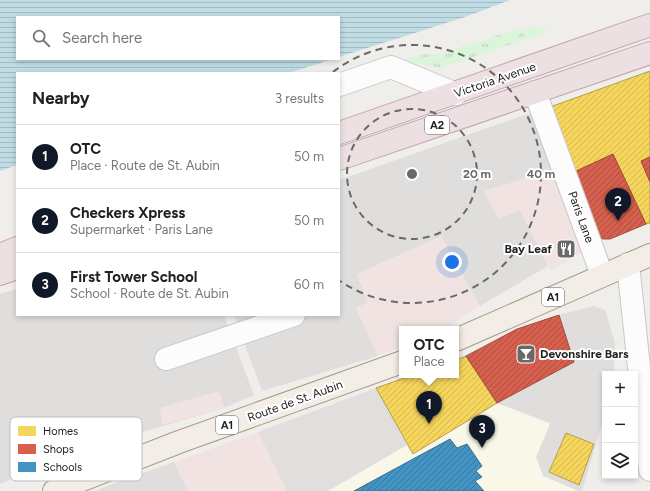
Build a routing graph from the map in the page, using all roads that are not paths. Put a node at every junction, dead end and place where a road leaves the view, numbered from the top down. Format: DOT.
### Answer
graph roads {
  1 [pos="650,25"];
  2 [pos="650,53"];
  3 [pos="340,85"];
  4 [pos="535,92"];
  5 [pos="456,94"];
  6 [pos="340,133"];
  7 [pos="340,159"];
  8 [pos="16,248"];
  9 [pos="0,255"];
  10 [pos="650,255"];
  11 [pos="628,264"];
  12 [pos="16,268"];
  13 [pos="0,274"];
  14 [pos="602,275"];
  15 [pos="291,316"];
  16 [pos="459,339"];
  17 [pos="166,359"];
  18 [pos="399,363"];
  19 [pos="142,457"];
  20 [pos="650,470"];
  21 [pos="80,481"];
  22 [pos="54,491"];
  1 -- 5 [label="highway, Victoria Avenue / A2"];
  2 -- 4 [label="highway, Victoria Avenue / A2"];
  3 -- 5 [label="street"];
  4 -- 7 [label="highway, Victoria Avenue / A2"];
  4 -- 14 [label="street, Paris Lane"];
  5 -- 6 [label="highway, Victoria Avenue / A2"];
  8 -- 9 [label="highway"];
  10 -- 11 [label="main road, A1"];
  11 -- 14 [label="main road, A1"];
  11 -- 20 [label="street"];
  12 -- 13 [label="highway"];
  14 -- 16 [label="main road, A1"];
  15 -- 17 [label="street"];
  18 -- 19 [label="main road, Route de St. Aubin / A1"];
  21 -- 22 [label="main road, Route de St. Aubin / A1"];
}
